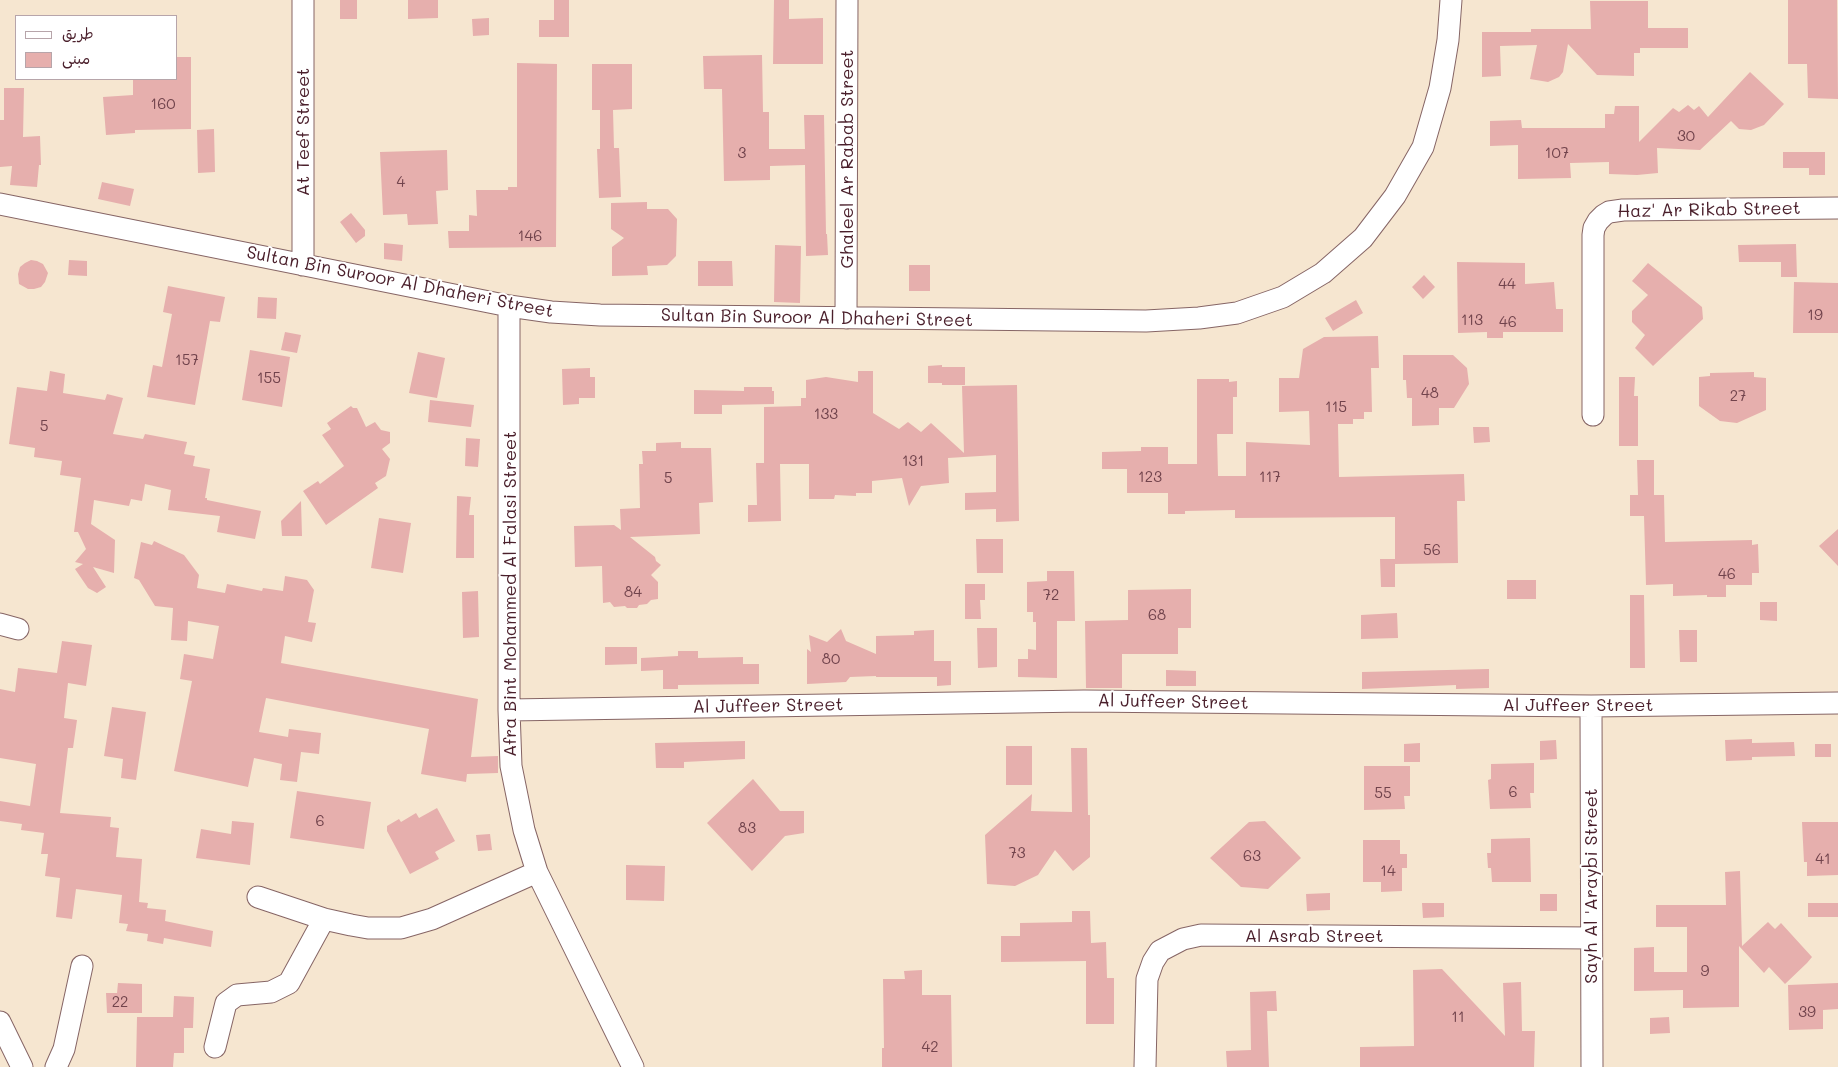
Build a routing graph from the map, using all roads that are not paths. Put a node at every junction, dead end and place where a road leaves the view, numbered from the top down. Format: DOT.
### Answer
graph roads {
  1 [pos="303,0"];
  2 [pos="848,0"];
  3 [pos="1451,0"];
  4 [pos="0,204"];
  5 [pos="1838,208"];
  6 [pos="302,265"];
  7 [pos="509,306"];
  8 [pos="846,318"];
  9 [pos="1593,415"];
  10 [pos="1838,703"];
  11 [pos="1592,706"];
  12 [pos="509,710"];
  13 [pos="537,872"];
  14 [pos="258,897"];
  15 [pos="324,918"];
  16 [pos="1591,938"];
  17 [pos="82,966"];
  18 [pos="0,1022"];
  19 [pos="215,1047"];
  20 [pos="22,1067"];
  21 [pos="56,1067"];
  22 [pos="633,1067"];
  23 [pos="1145,1067"];
  24 [pos="1592,1067"];
  1 -- 6 [label="street, At Teef Street"];
  2 -- 8 [label="street, Ghaleel Ar Rabab Street"];
  3 -- 8 [label="street, Sultan Bin Suroor Al Dhaheri Street"];
  4 -- 6 [label="street, Sultan Bin Suroor Al Dhaheri Street"];
  5 -- 9 [label="street, Haz' Ar Rikab Street"];
  6 -- 7 [label="street, Sultan Bin Suroor Al Dhaheri Street"];
  7 -- 8 [label="street, Sultan Bin Suroor Al Dhaheri Street"];
  7 -- 12 [label="street, Afra Bint Mohammed Al Falasi Street"];
  10 -- 11 [label="street, Al Juffeer Street"];
  11 -- 12 [label="street, Al Juffeer Street"];
  11 -- 16 [label="street, Sayh Al 'Araybi Street"];
  12 -- 13 [label="street, Afra Bint Mohammed Al Falasi Street"];
  13 -- 15 [label="street"];
  13 -- 22 [label="street, Afra Bint Mohammed Al Falasi Street"];
  14 -- 15 [label="street"];
  15 -- 19 [label="street"];
  16 -- 23 [label="street, Al Asrab Street"];
  16 -- 24 [label="street, Sayh Al 'Araybi Street"];
  17 -- 21 [label="street"];
  18 -- 20 [label="street"];
}
